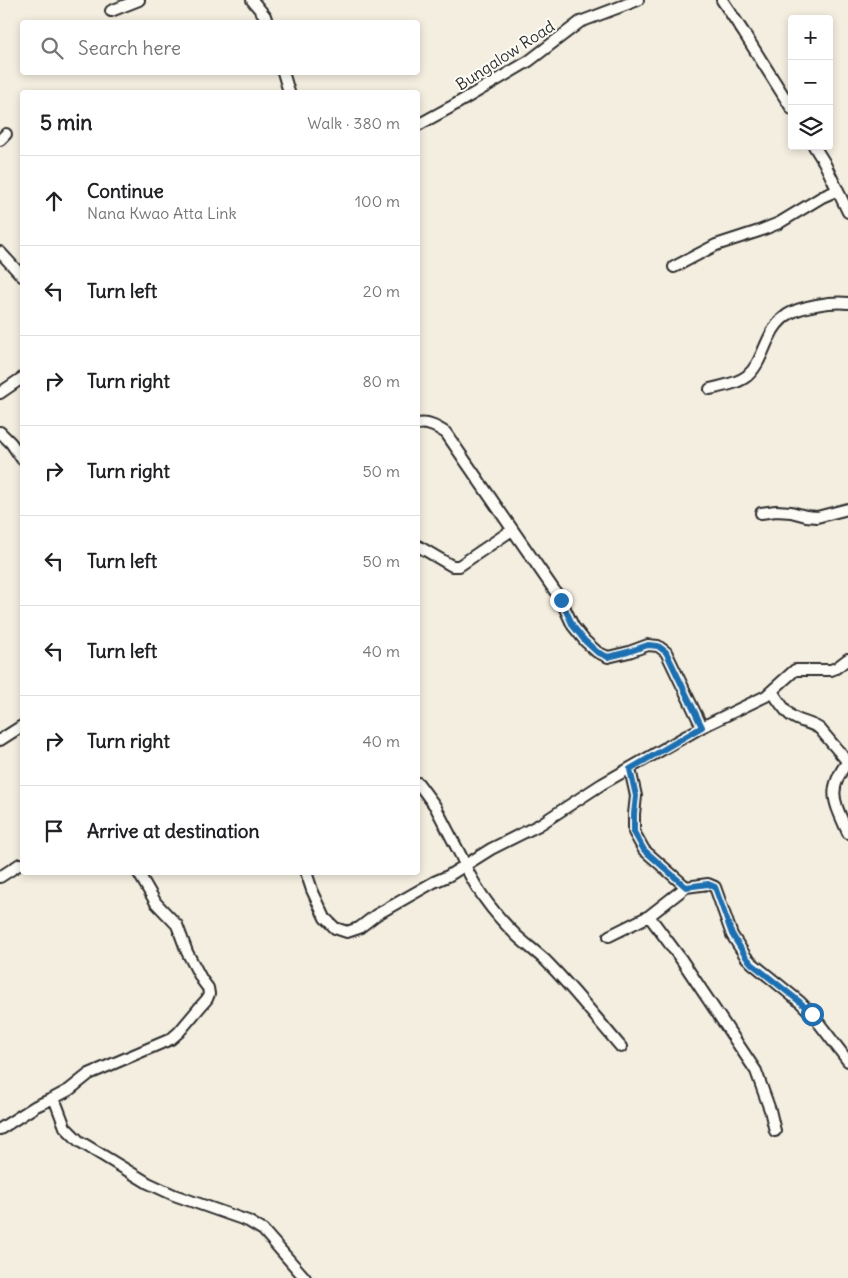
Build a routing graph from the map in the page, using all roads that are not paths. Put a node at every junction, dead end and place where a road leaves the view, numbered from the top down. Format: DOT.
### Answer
graph roads {
  1 [pos="139,0"];
  2 [pos="252,0"];
  3 [pos="638,0"];
  4 [pos="722,0"];
  5 [pos="111,11"];
  6 [pos="266,20"];
  7 [pos="284,75"];
  8 [pos="288,90"];
  9 [pos="789,105"];
  10 [pos="420,124"];
  11 [pos="816,150"];
  12 [pos="838,190"];
  13 [pos="848,212"];
  14 [pos="0,252"];
  15 [pos="674,267"];
  16 [pos="20,274"];
  17 [pos="848,303"];
  18 [pos="20,379"];
  19 [pos="710,389"];
  20 [pos="0,393"];
  21 [pos="420,423"];
  22 [pos="0,432"];
  23 [pos="20,456"];
  24 [pos="848,509"];
  25 [pos="761,512"];
  26 [pos="512,530"];
  27 [pos="420,547"];
  28 [pos="848,659"];
  29 [pos="772,692"];
  30 [pos="20,727"];
  31 [pos="702,727"];
  32 [pos="0,740"];
  33 [pos="848,761"];
  34 [pos="630,769"];
  35 [pos="420,786"];
  36 [pos="847,825"];
  37 [pos="20,864"];
  38 [pos="465,864"];
  39 [pos="140,875"];
  40 [pos="307,875"];
  41 [pos="0,877"];
  42 [pos="686,887"];
  43 [pos="649,916"];
  44 [pos="609,936"];
  45 [pos="621,1047"];
  46 [pos="848,1061"];
  47 [pos="54,1098"];
  48 [pos="0,1129"];
  49 [pos="775,1131"];
  50 [pos="305,1278"];
  1 -- 5 [label="street"];
  2 -- 6 [label="street"];
  3 -- 10 [label="street, Bungalow Road"];
  4 -- 9 [label="street"];
  7 -- 8 [label="street"];
  11 -- 12 [label="street"];
  12 -- 13 [label="street"];
  12 -- 15 [label="street"];
  14 -- 16 [label="street"];
  17 -- 19 [label="street"];
  18 -- 20 [label="street"];
  21 -- 26 [label="street"];
  22 -- 23 [label="street"];
  24 -- 25 [label="street"];
  26 -- 27 [label="street"];
  26 -- 31 [label="street"];
  28 -- 29 [label="street"];
  29 -- 31 [label="street"];
  29 -- 33 [label="street"];
  30 -- 32 [label="street"];
  31 -- 34 [label="street"];
  33 -- 36 [label="street"];
  34 -- 38 [label="street"];
  34 -- 42 [label="street"];
  35 -- 38 [label="street"];
  37 -- 41 [label="street"];
  38 -- 40 [label="street"];
  38 -- 45 [label="street"];
  39 -- 47 [label="street"];
  42 -- 43 [label="street"];
  42 -- 46 [label="street"];
  43 -- 44 [label="street"];
  43 -- 49 [label="street"];
  47 -- 48 [label="street"];
  47 -- 50 [label="street"];
}
